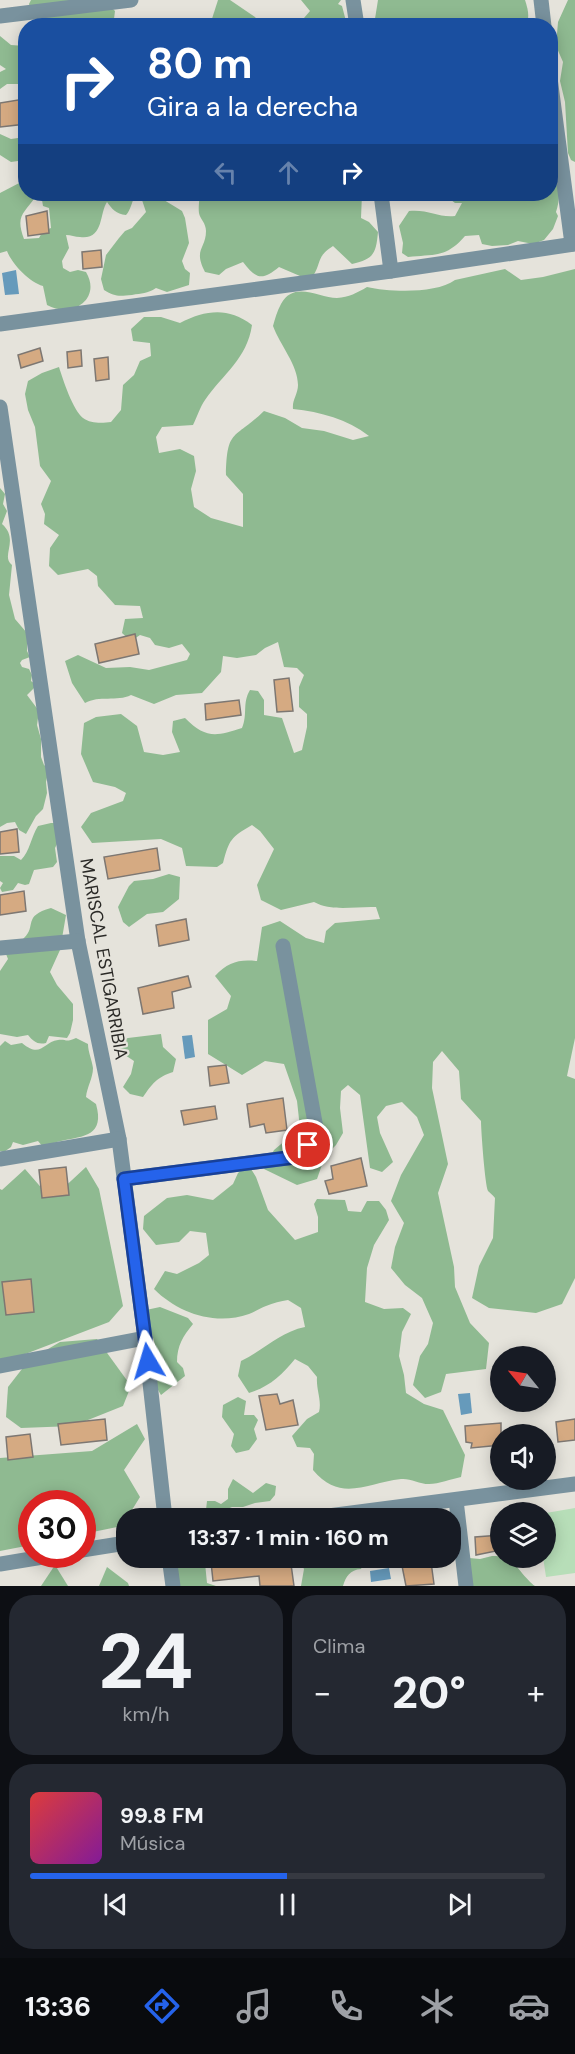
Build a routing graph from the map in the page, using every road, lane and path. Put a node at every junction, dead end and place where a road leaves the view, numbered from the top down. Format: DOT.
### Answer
graph roads {
  1 [pos="131,0"];
  2 [pos="353,0"];
  3 [pos="541,0"];
  4 [pos="0,16"];
  5 [pos="356,18"];
  6 [pos="543,18"];
  7 [pos="558,136"];
  8 [pos="382,201"];
  9 [pos="573,244"];
  10 [pos="391,271"];
  11 [pos="0,324"];
  12 [pos="0,407"];
  13 [pos="78,940"];
  14 [pos="283,946"];
  15 [pos="0,948"];
  16 [pos="119,1139"];
  17 [pos="0,1159"];
  18 [pos="124,1179"];
  19 [pos="145,1338"];
  20 [pos="0,1366"];
  21 [pos="575,1484"];
  22 [pos="456,1500"];
  23 [pos="164,1508"];
  24 [pos="392,1508"];
  25 [pos="116,1545"];
  26 [pos="96,1548"];
  27 [pos="18,1561"];
  28 [pos="0,1564"];
  29 [pos="171,1568"];
  30 [pos="173,1586"];
  31 [pos="466,1586"];
  1 -- 4 [label="street"];
  2 -- 5 [label="street"];
  3 -- 6 [label="street"];
  7 -- 9 [label="street"];
  8 -- 10 [label="street"];
  9 -- 10 [label="street"];
  10 -- 11 [label="street"];
  12 -- 13 [label="street, MARISCAL ESTIGARRIBIA"];
  13 -- 15 [label="street"];
  13 -- 16 [label="street, MARISCAL ESTIGARRIBIA"];
  14 -- 18 [label="street"];
  16 -- 17 [label="street"];
  16 -- 18 [label="street, MARISCAL ESTIGARRIBIA"];
  18 -- 19 [label="street, MARISCAL ESTIGARRIBIA"];
  19 -- 20 [label="street"];
  19 -- 23 [label="street, MARISCAL ESTIGARRIBIA"];
  21 -- 22 [label="street"];
  22 -- 24 [label="street"];
  22 -- 31 [label="street"];
  25 -- 26 [label="street"];
  27 -- 28 [label="street"];
  29 -- 30 [label="street"];
}
